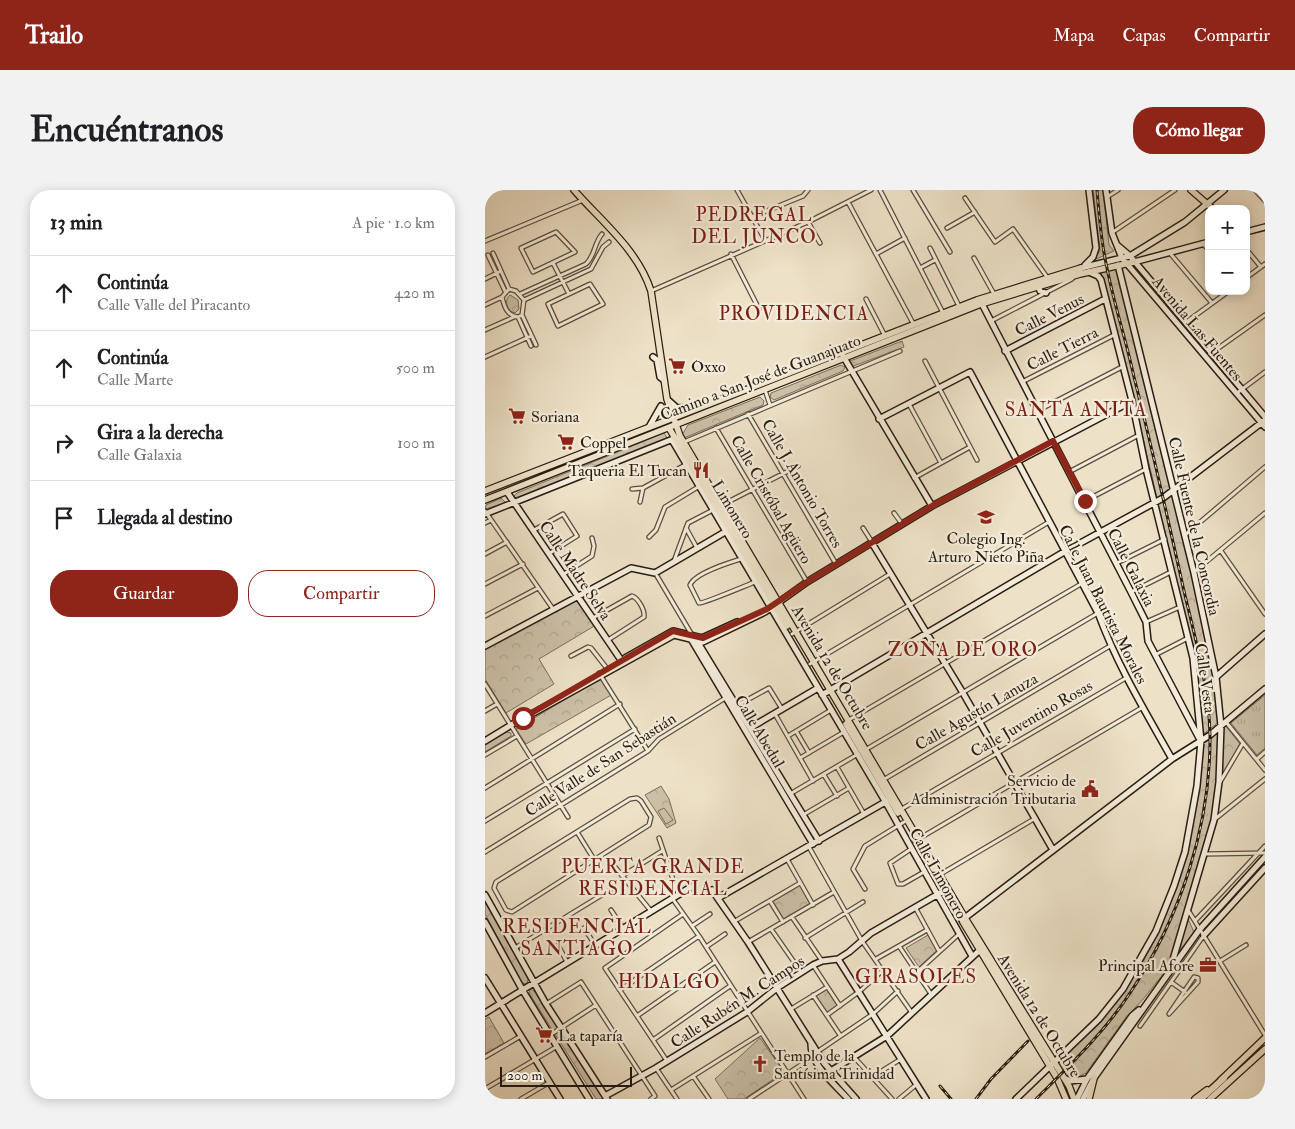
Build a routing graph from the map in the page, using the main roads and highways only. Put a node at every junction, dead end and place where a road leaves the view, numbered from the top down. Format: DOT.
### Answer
graph roads {
  1 [pos="574,190"];
  2 [pos="1191,190"];
  3 [pos="1207,205"];
  4 [pos="1134,262"];
  5 [pos="1081,271"];
  6 [pos="1038,283"];
  7 [pos="981,301"];
  8 [pos="673,418"];
  9 [pos="672,427"];
  10 [pos="678,439"];
  11 [pos="485,491"];
  12 [pos="485,500"];
  13 [pos="716,508"];
  14 [pos="899,811"];
  15 [pos="917,840"];
  16 [pos="1265,1037"];
  17 [pos="1265,1050"];
  18 [pos="1052,1065"];
  19 [pos="1094,1078"];
  20 [pos="1224,1078"];
  21 [pos="1066,1099"];
  22 [pos="1075,1099"];
  23 [pos="1089,1099"];
  24 [pos="1195,1099"];
  25 [pos="1201,1099"];
  26 [pos="1210,1099"];
  1 -- 8 [label="main road, Avenida 12 de Octubre"];
  2 -- 3 [label="main road"];
  4 -- 5 [label="main road, Camino a San José de Guanajuato"];
  5 -- 6 [label="main road, Camino a San José de Guanajuato"];
  5 -- 6 [label="main road, Camino a San José de Guanajuato"];
  6 -- 7 [label="main road, Camino a San José de Guanajuato"];
  6 -- 7 [label="main road, Camino a San José de Guanajuato"];
  7 -- 8 [label="main road, Camino a San José de Guanajuato"];
  7 -- 9 [label="main road, Camino a San José de Guanajuato"];
  8 -- 9 [label="main road, Avenida 12 de Octubre"];
  8 -- 11 [label="main road, Camino a San José de Guanajuato"];
  9 -- 10 [label="main road, Avenida 12 de Octubre"];
  9 -- 12 [label="main road, Camino a San José de Guanajuato"];
  10 -- 13 [label="main road, Avenida 12 de Octubre"];
  10 -- 13 [label="main road, Limonero"];
  13 -- 14 [label="main road, Avenida 12 de Octubre"];
  14 -- 15 [label="main road, Avenida 12 de Octubre"];
  14 -- 15 [label="main road, Avenida 12 de Octubre"];
  15 -- 18 [label="main road, Avenida 12 de Octubre"];
  16 -- 20 [label="main road"];
  17 -- 26 [label="main road"];
  18 -- 21 [label="main road, Avenida 12 de Octubre"];
  18 -- 22 [label="main road, Avenida 12 de Octubre"];
  19 -- 23 [label="main road"];
  20 -- 24 [label="main road"];
  20 -- 25 [label="highway"];
}
